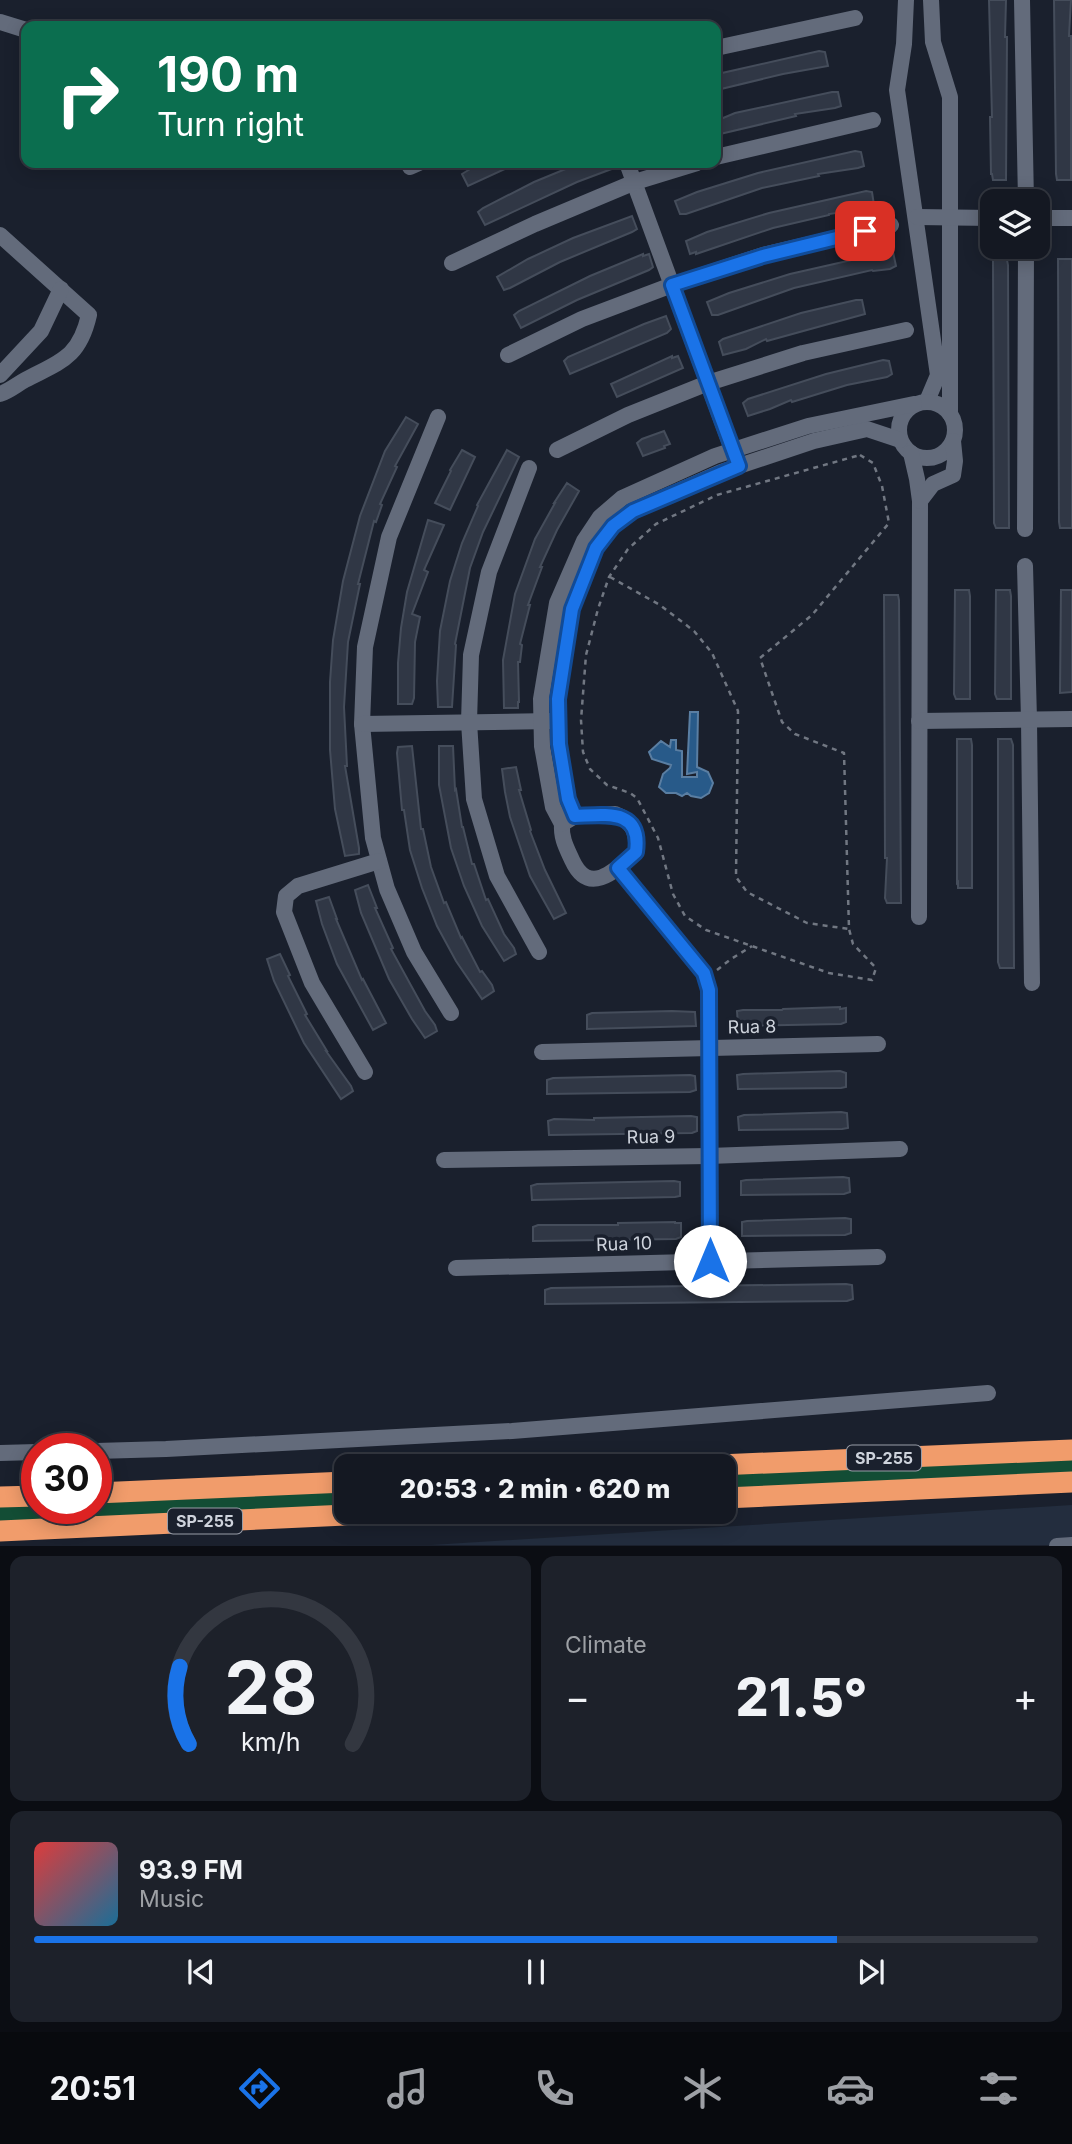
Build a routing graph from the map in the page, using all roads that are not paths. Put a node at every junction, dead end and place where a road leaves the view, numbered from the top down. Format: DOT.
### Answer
graph roads {
  1 [pos="906,0"];
  2 [pos="931,0"];
  3 [pos="1022,0"];
  4 [pos="855,18"];
  5 [pos="0,22"];
  6 [pos="21,28"];
  7 [pos="933,42"];
  8 [pos="904,44"];
  9 [pos="721,47"];
  10 [pos="873,120"];
  11 [pos="721,156"];
  12 [pos="629,168"];
  13 [pos="682,168"];
  14 [pos="635,183"];
  15 [pos="1026,189"];
  16 [pos="917,217"];
  17 [pos="950,218"];
  18 [pos="980,218"];
  19 [pos="1050,218"];
  20 [pos="1072,218"];
  21 [pos="891,225"];
  22 [pos="0,235"];
  23 [pos="1026,259"];
  24 [pos="452,263"];
  25 [pos="672,285"];
  26 [pos="61,289"];
  27 [pos="906,330"];
  28 [pos="25,349"];
  29 [pos="508,355"];
  30 [pos="38,374"];
  31 [pos="0,375"];
  32 [pos="708,383"];
  33 [pos="0,394"];
  34 [pos="920,403"];
  35 [pos="950,414"];
  36 [pos="438,417"];
  37 [pos="900,440"];
  38 [pos="953,440"];
  39 [pos="557,450"];
  40 [pos="733,450"];
  41 [pos="911,453"];
  42 [pos="739,466"];
  43 [pos="529,468"];
  44 [pos="920,501"];
  45 [pos="1025,529"];
  46 [pos="1025,566"];
  47 [pos="1072,719"];
  48 [pos="1029,720"];
  49 [pos="541,721"];
  50 [pos="558,721"];
  51 [pos="919,721"];
  52 [pos="469,722"];
  53 [pos="362,724"];
  54 [pos="568,820"];
  55 [pos="379,861"];
  56 [pos="618,868"];
  57 [pos="919,917"];
  58 [pos="539,952"];
  59 [pos="1032,983"];
  60 [pos="451,1013"];
  61 [pos="878,1044"];
  62 [pos="709,1047"];
  63 [pos="542,1052"];
  64 [pos="365,1072"];
  65 [pos="900,1149"];
  66 [pos="709,1156"];
  67 [pos="444,1160"];
  68 [pos="878,1257"];
  69 [pos="710,1261"];
  70 [pos="456,1268"];
  71 [pos="988,1393"];
  72 [pos="1072,1450"];
  73 [pos="112,1451"];
  74 [pos="21,1452"];
  75 [pos="0,1453"];
  76 [pos="736,1464"];
  77 [pos="1072,1482"];
  78 [pos="334,1483"];
  79 [pos="112,1492"];
  80 [pos="21,1496"];
  81 [pos="0,1497"];
  82 [pos="736,1497"];
  83 [pos="334,1516"];
  84 [pos="0,1531"];
  85 [pos="1057,1545"];
  86 [pos="1072,1545"];
  1 -- 8 [label="street"];
  2 -- 7 [label="street"];
  3 -- 15 [label="street"];
  4 -- 9 [label="street"];
  5 -- 6 [label="street"];
  7 -- 8 [label="street"];
  7 -- 17 [label="street"];
  8 -- 16 [label="street"];
  10 -- 11 [label="street"];
  12 -- 14 [label="street"];
  13 -- 14 [label="street"];
  14 -- 24 [label="street"];
  14 -- 25 [label="street"];
  16 -- 17 [label="street"];
  16 -- 34 [label="street"];
  17 -- 18 [label="street"];
  17 -- 35 [label="street"];
  19 -- 20 [label="street"];
  21 -- 25 [label="street"];
  22 -- 26 [label="street"];
  23 -- 45 [label="street"];
  25 -- 29 [label="street"];
  25 -- 32 [label="street"];
  26 -- 28 [label="street"];
  26 -- 30 [label="street"];
  27 -- 32 [label="street"];
  28 -- 30 [label="street"];
  28 -- 31 [label="street"];
  30 -- 33 [label="street"];
  32 -- 39 [label="street"];
  32 -- 40 [label="street"];
  34 -- 35 [label="street"];
  34 -- 37 [label="street"];
  34 -- 40 [label="street"];
  35 -- 38 [label="street"];
  36 -- 53 [label="street"];
  37 -- 41 [label="street"];
  37 -- 42 [label="street"];
  38 -- 41 [label="street"];
  38 -- 44 [label="street"];
  40 -- 42 [label="street"];
  40 -- 49 [label="street"];
  41 -- 44 [label="street"];
  42 -- 50 [label="street"];
  43 -- 52 [label="street"];
  44 -- 51 [label="street"];
  46 -- 48 [label="street"];
  47 -- 48 [label="street"];
  48 -- 51 [label="street"];
  48 -- 59 [label="street"];
  49 -- 50 [label="street"];
  49 -- 52 [label="street"];
  49 -- 54 [label="street"];
  50 -- 54 [label="street"];
  51 -- 57 [label="street"];
  52 -- 53 [label="street"];
  52 -- 58 [label="street"];
  53 -- 55 [label="street"];
  54 -- 56 [label="street"];
  54 -- 56 [label="street"];
  55 -- 60 [label="street"];
  55 -- 64 [label="street"];
  56 -- 62 [label="street"];
  61 -- 62 [label="street, Rua 8"];
  62 -- 63 [label="street, Rua 8"];
  62 -- 66 [label="street"];
  65 -- 66 [label="street, Rua 9"];
  66 -- 67 [label="street, Rua 9"];
  66 -- 69 [label="street"];
  68 -- 69 [label="street, Rua 10"];
  69 -- 70 [label="street, Rua 10"];
  71 -- 73 [label="street"];
  72 -- 76 [label="highway, SP-255"];
  74 -- 75 [label="street"];
  77 -- 82 [label="highway, SP-255"];
  78 -- 79 [label="highway, SP-255"];
  80 -- 81 [label="highway"];
  83 -- 84 [label="highway, SP-255"];
  85 -- 86 [label="street"];
}
